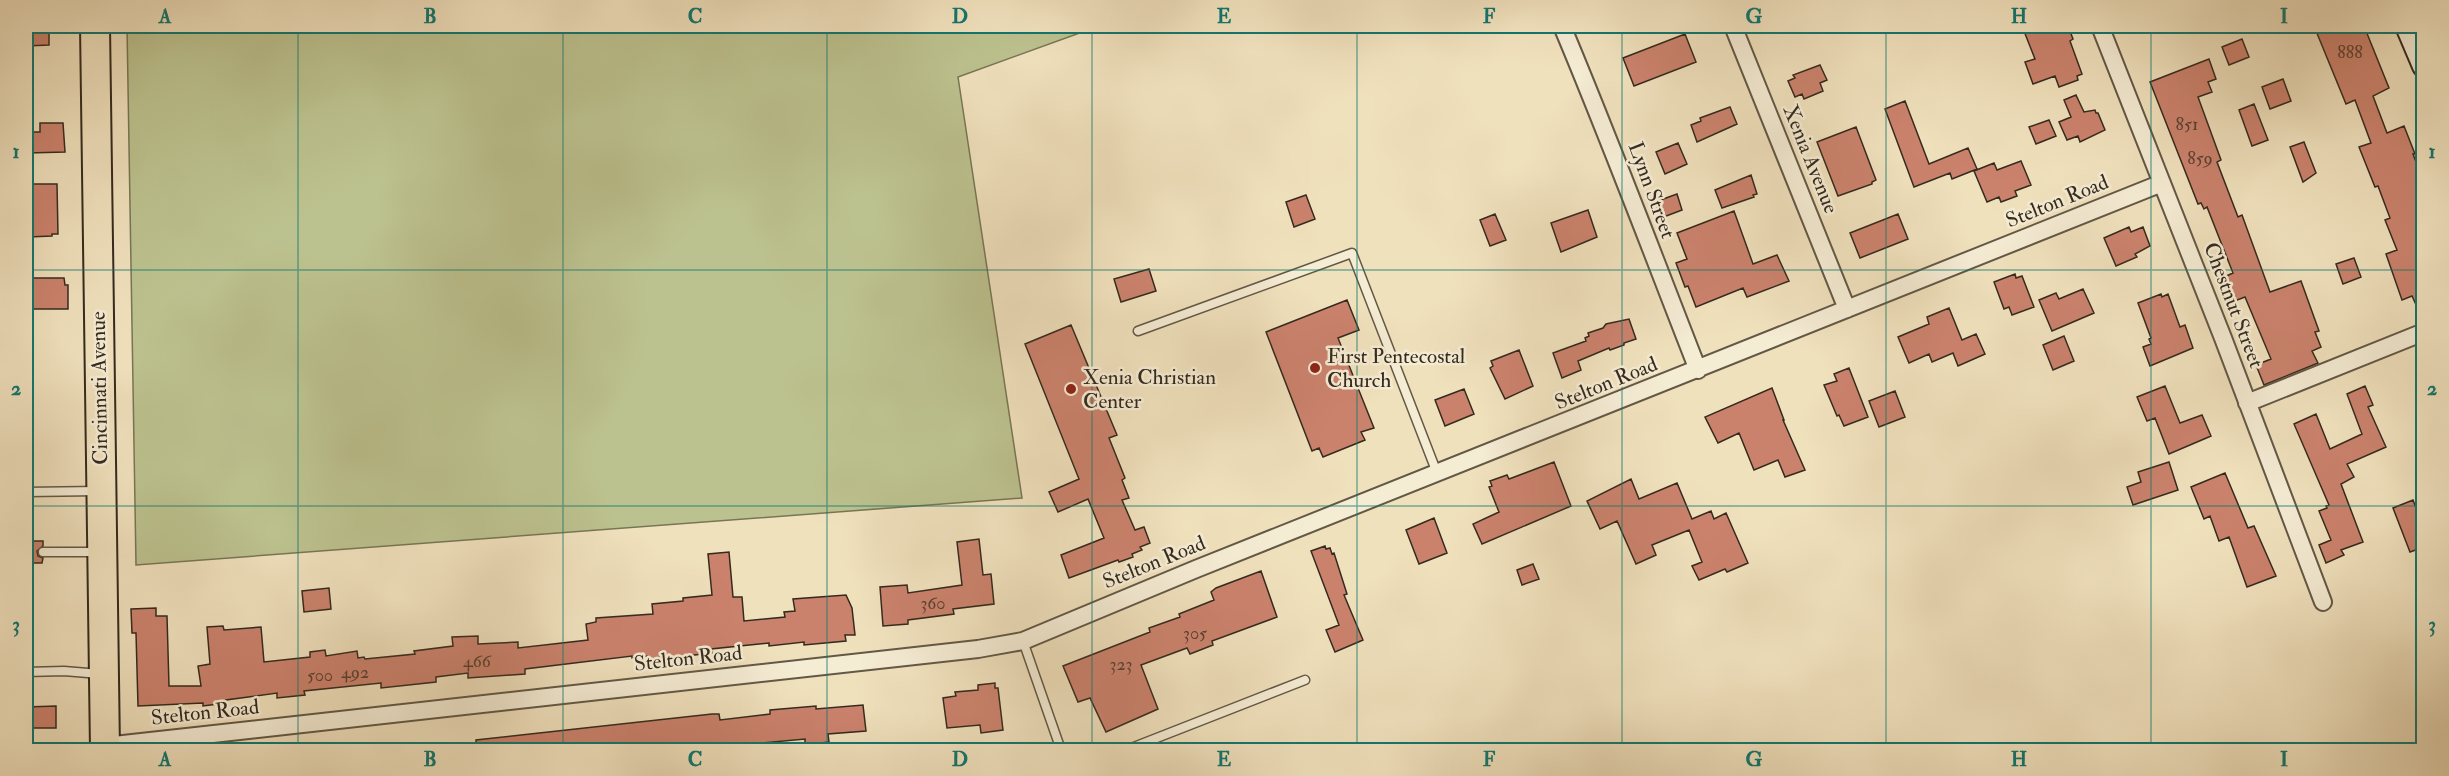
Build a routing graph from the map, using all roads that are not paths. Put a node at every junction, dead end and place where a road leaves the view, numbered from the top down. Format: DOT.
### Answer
graph roads {
  1 [pos="94,26"];
  2 [pos="1562,26"];
  3 [pos="1733,26"];
  4 [pos="2100,26"];
  5 [pos="2407,26"];
  6 [pos="2424,66"];
  7 [pos="2162,183"];
  8 [pos="1847,309"];
  9 [pos="1138,331"];
  10 [pos="2424,332"];
  11 [pos="1698,370"];
  12 [pos="2247,403"];
  13 [pos="1437,474"];
  14 [pos="101,491"];
  15 [pos="26,492"];
  16 [pos="43,552"];
  17 [pos="102,552"];
  18 [pos="2324,602"];
  19 [pos="1023,641"];
  20 [pos="26,672"];
  21 [pos="103,674"];
  22 [pos="1305,680"];
  23 [pos="105,748"];
  24 [pos="1061,750"];
  25 [pos="1126,750"];
  1 -- 14 [label="highway, Cincinnati Avenue"];
  2 -- 11 [label="street, Lynn Street"];
  3 -- 8 [label="street, Xenia Avenue"];
  4 -- 7 [label="street, Chestnut Street"];
  5 -- 6 [label="main road"];
  7 -- 8 [label="street, Stelton Road"];
  7 -- 12 [label="street, Chestnut Street"];
  8 -- 11 [label="street, Stelton Road"];
  9 -- 13 [label="lane"];
  10 -- 12 [label="street"];
  11 -- 13 [label="street, Stelton Road"];
  12 -- 18 [label="street, Chestnut Street"];
  13 -- 19 [label="street, Stelton Road"];
  14 -- 15 [label="lane"];
  14 -- 17 [label="highway, Cincinnati Avenue"];
  16 -- 17 [label="lane"];
  17 -- 21 [label="highway, Cincinnati Avenue"];
  19 -- 23 [label="street, Stelton Road"];
  19 -- 24 [label="lane"];
  20 -- 21 [label="lane"];
  21 -- 23 [label="highway, Cincinnati Avenue"];
  22 -- 25 [label="lane"];
}
